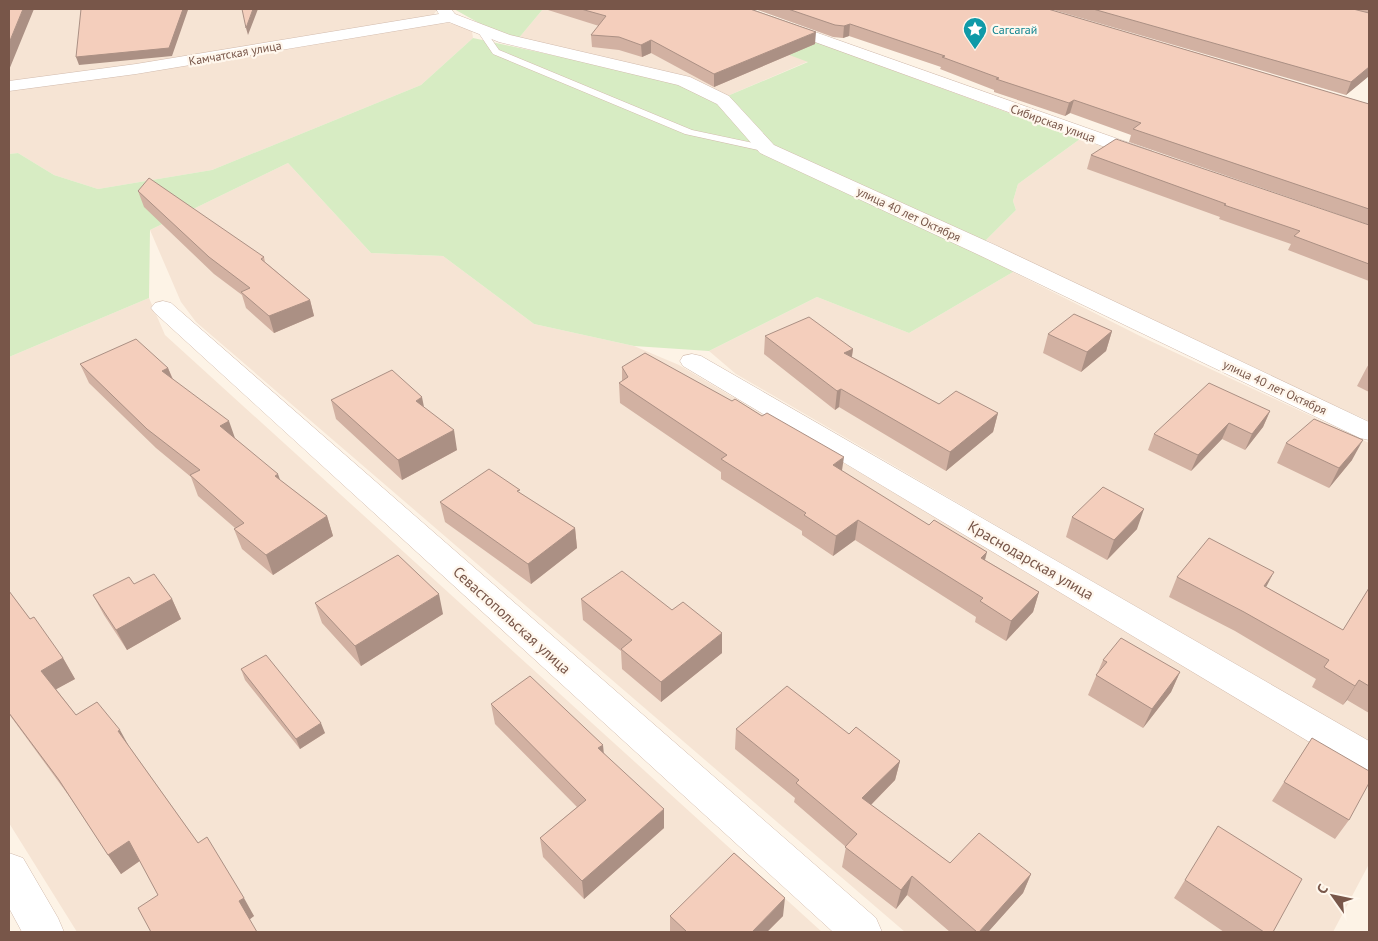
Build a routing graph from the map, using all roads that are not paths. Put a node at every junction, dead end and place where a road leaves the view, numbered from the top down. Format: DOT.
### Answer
graph roads {
  1 [pos="737,9"];
  2 [pos="446,13"];
  3 [pos="480,29"];
  4 [pos="9,86"];
  5 [pos="766,149"];
  6 [pos="1163,162"];
  7 [pos="163,308"];
  8 [pos="692,361"];
  9 [pos="1369,432"];
  10 [pos="1369,759"];
  11 [pos="9,871"];
  12 [pos="44,932"];
  13 [pos="862,932"];
  1 -- 6 [label="street, Сибирская улица"];
  2 -- 3 [label="street, улица 40 лет Октября"];
  2 -- 4 [label="street, Камчатская улица"];
  3 -- 5 [label="lane"];
  3 -- 5 [label="street, улица 40 лет Октября"];
  5 -- 9 [label="street, улица 40 лет Октября"];
  7 -- 13 [label="street, Севастопольская улица"];
  8 -- 10 [label="street, Краснодарская улица"];
  11 -- 12 [label="street"];
}
